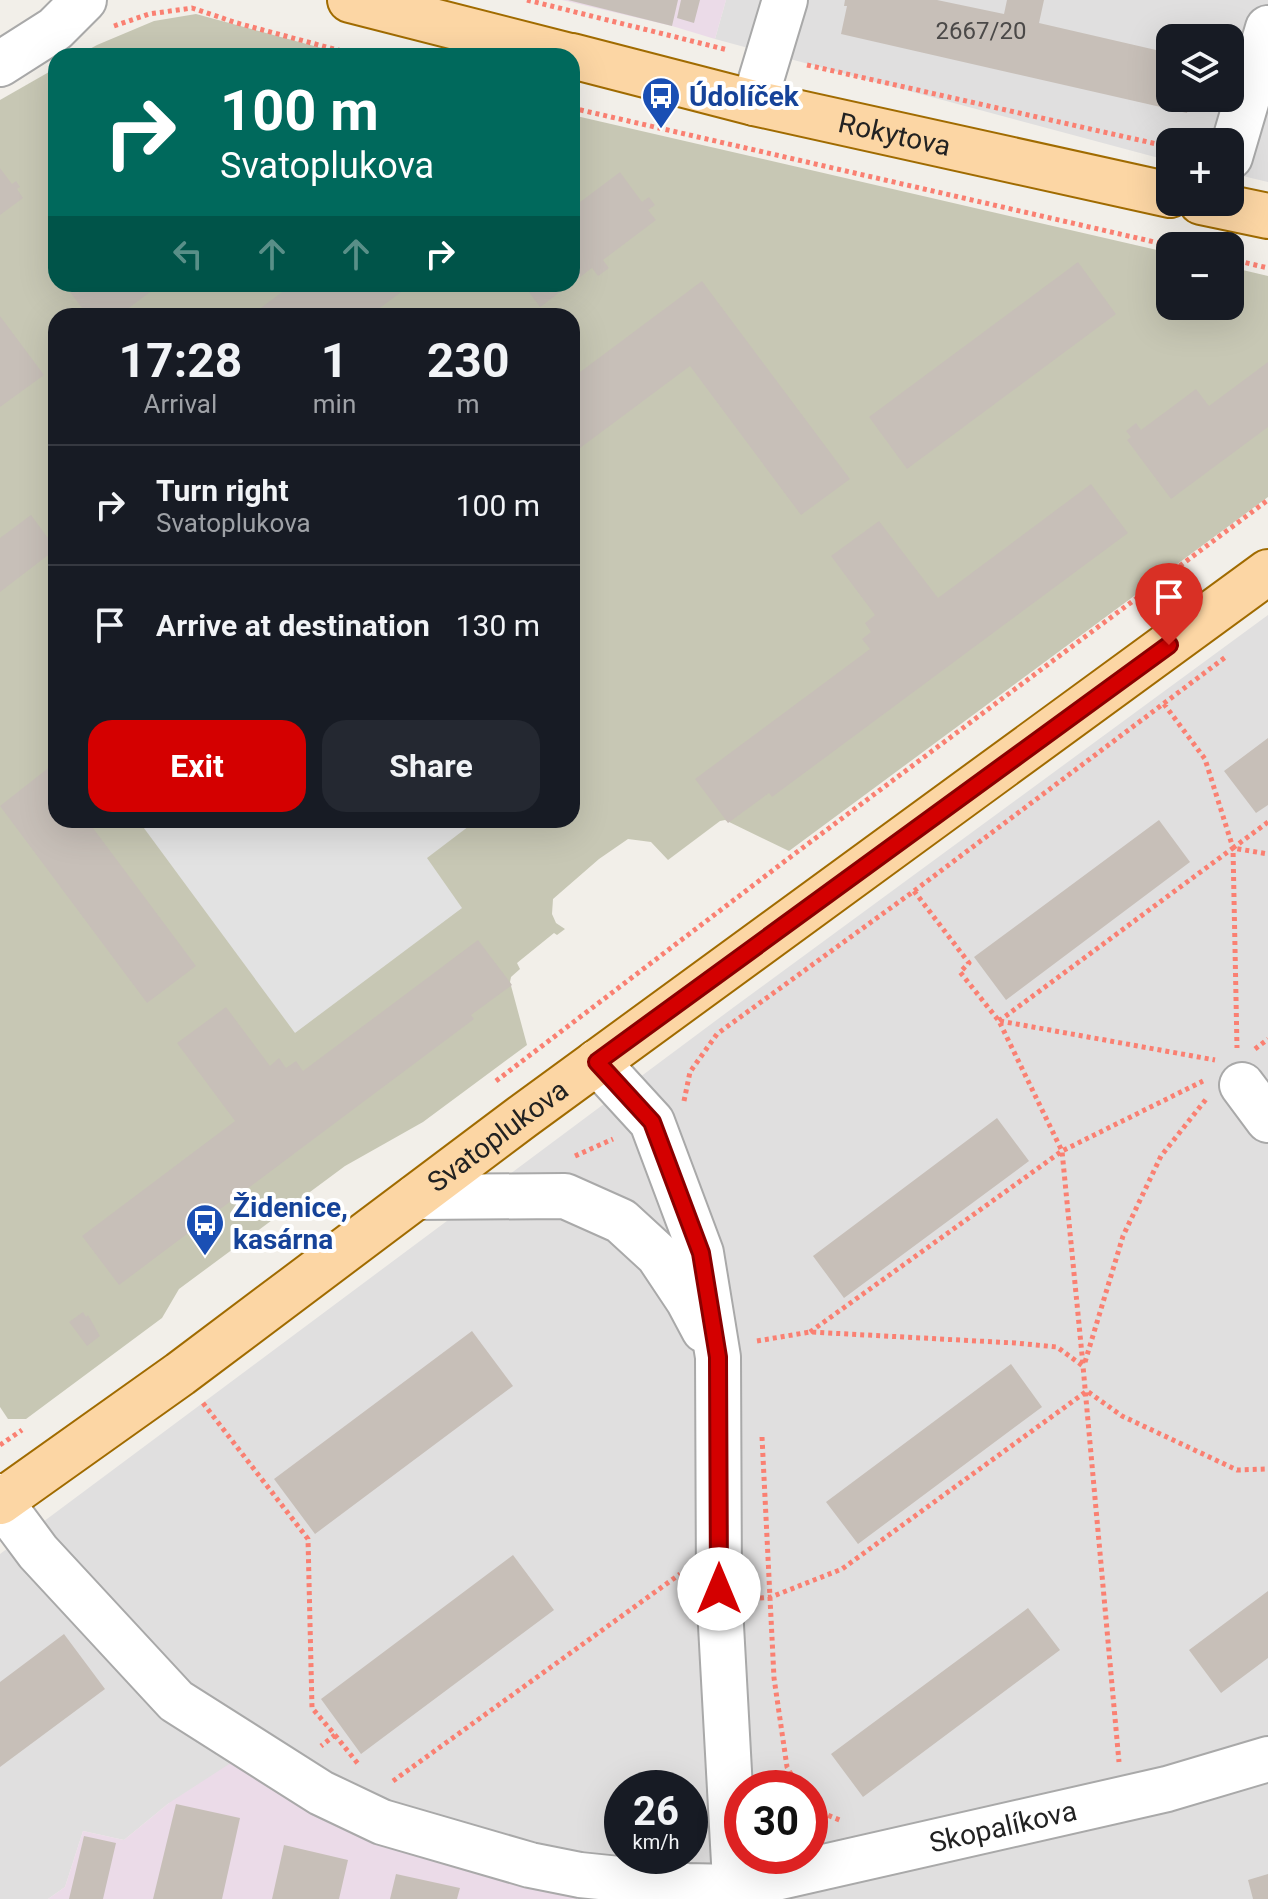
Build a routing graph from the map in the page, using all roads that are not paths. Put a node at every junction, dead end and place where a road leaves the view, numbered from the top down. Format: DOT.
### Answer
graph roads {
  1 [pos="350,0"];
  2 [pos="93,16"];
  3 [pos="779,20"];
  4 [pos="1268,28"];
  5 [pos="539,48"];
  6 [pos="580,58"];
  7 [pos="0,64"];
  8 [pos="754,103"];
  9 [pos="1239,128"];
  10 [pos="1156,192"];
  11 [pos="1244,211"];
  12 [pos="1268,216"];
  13 [pos="1268,572"];
  14 [pos="597,1062"];
  15 [pos="1226,1076"];
  16 [pos="1268,1120"];
  17 [pos="416,1197"];
  18 [pos="737,1349"];
  19 [pos="0,1500"];
  20 [pos="1268,1759"];
  21 [pos="736,1893"];
  1 -- 5 [label="main road, Rokytova"];
  2 -- 7 [label="street"];
  3 -- 8 [label="street"];
  4 -- 9 [label="street"];
  6 -- 8 [label="main road, Rokytova"];
  8 -- 10 [label="main road, Rokytova"];
  11 -- 12 [label="main road"];
  13 -- 14 [label="main road, Svatoplukova"];
  14 -- 17 [label="main road, Svatoplukova"];
  14 -- 18 [label="street"];
  15 -- 16 [label="street"];
  17 -- 18 [label="street"];
  17 -- 19 [label="main road, Svatoplukova"];
  18 -- 21 [label="street"];
  19 -- 21 [label="street, Skopalíkova"];
  20 -- 21 [label="street, Skopalíkova"];
}
